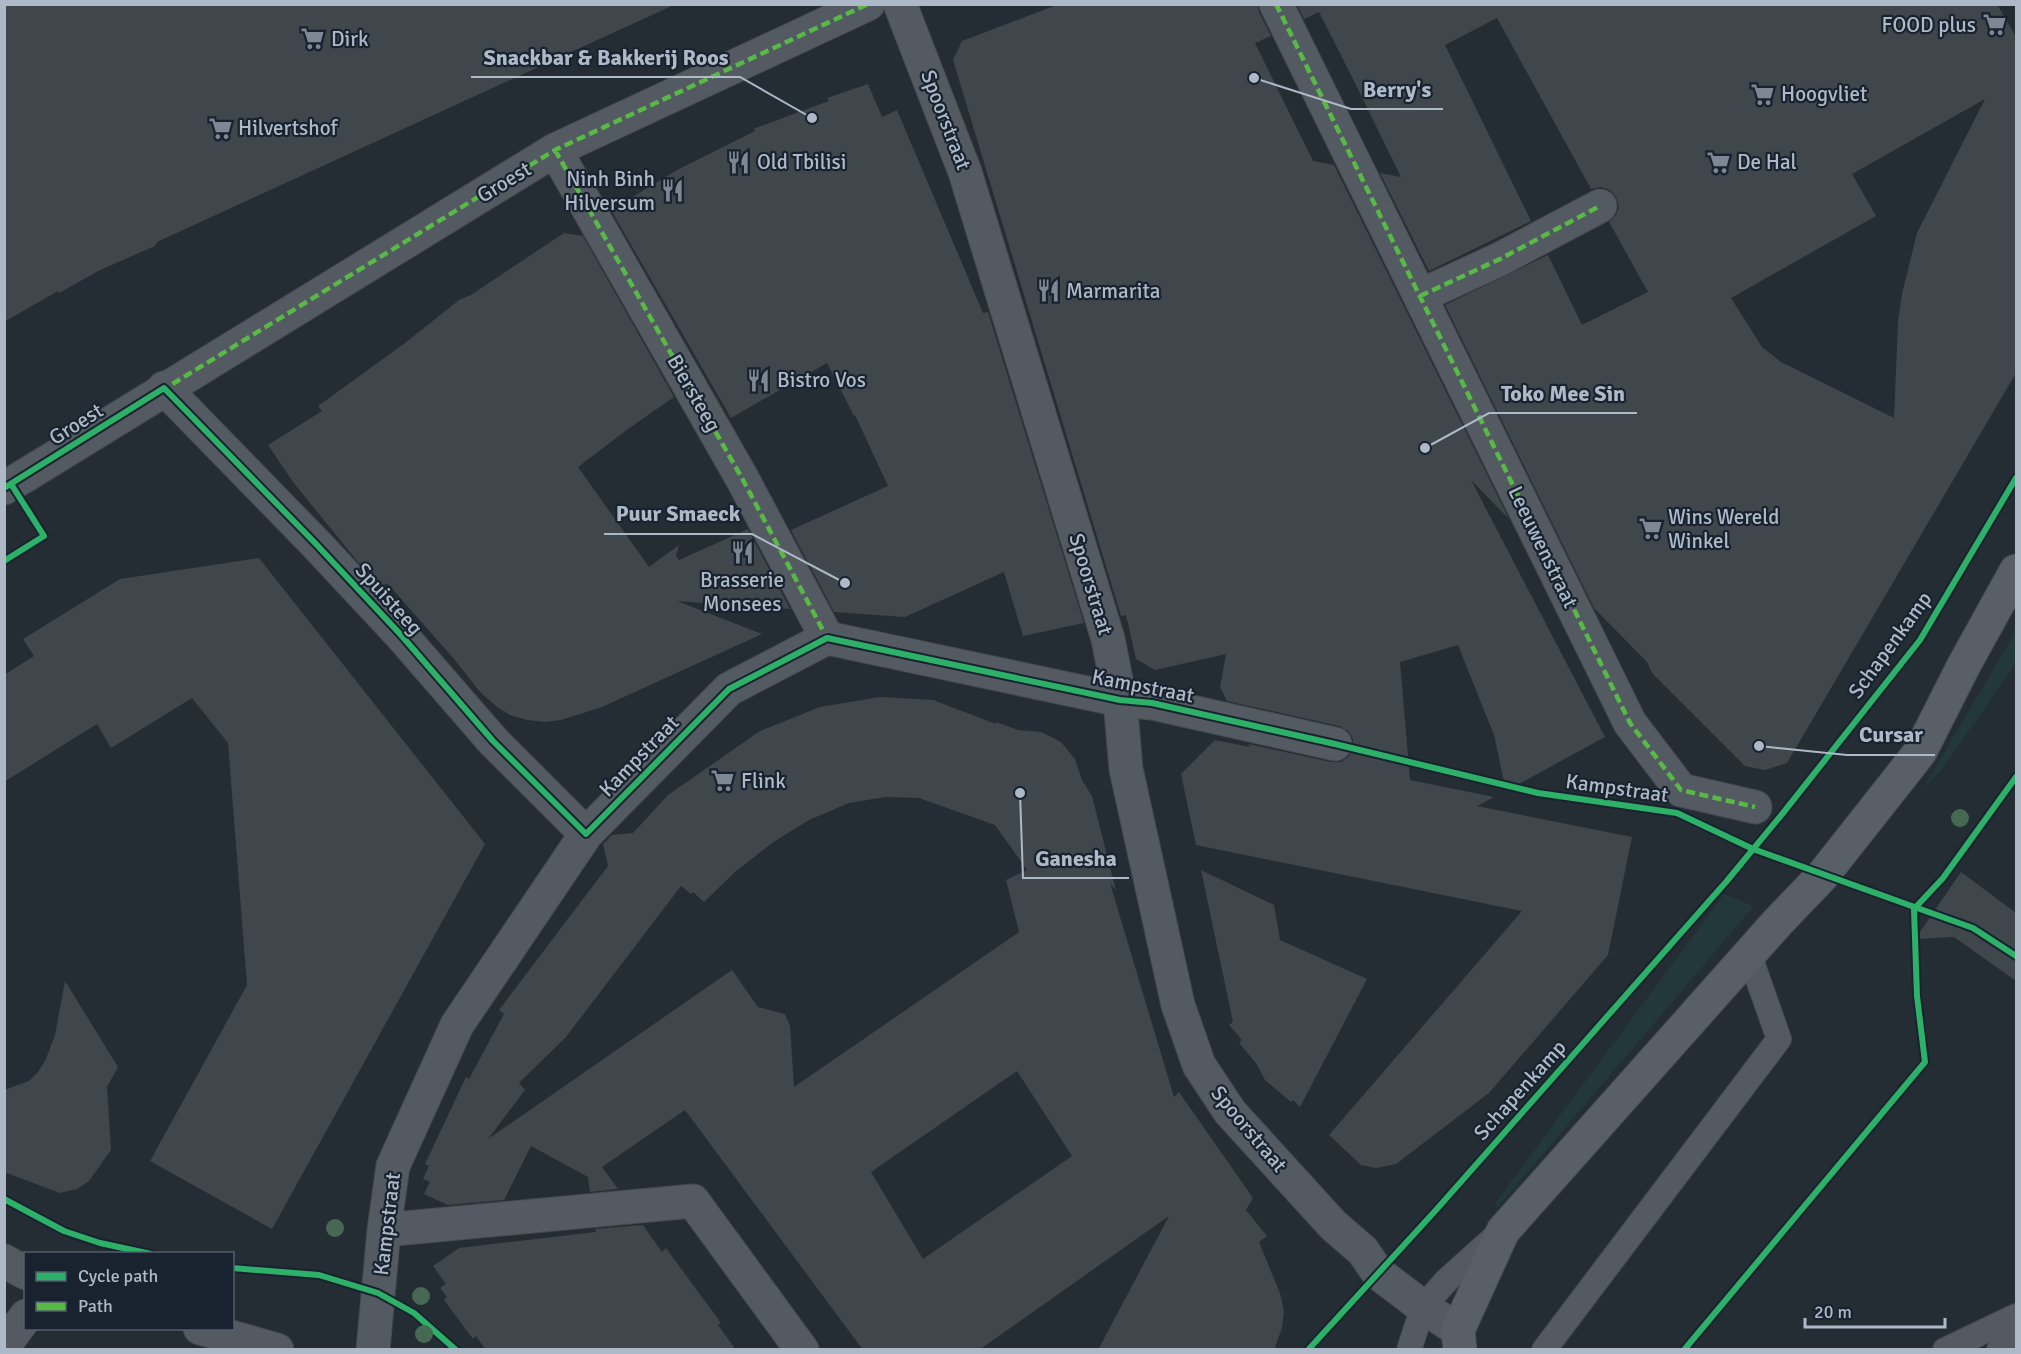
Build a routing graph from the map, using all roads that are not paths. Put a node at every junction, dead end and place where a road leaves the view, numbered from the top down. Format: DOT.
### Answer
graph roads {
  1 [pos="868,4"];
  2 [pos="900,4"];
  3 [pos="1276,4"];
  4 [pos="555,150"];
  5 [pos="1600,206"];
  6 [pos="1420,296"];
  7 [pos="164,388"];
  8 [pos="15,481"];
  9 [pos="2016,571"];
  10 [pos="827,639"];
  11 [pos="1120,700"];
  12 [pos="1335,744"];
  13 [pos="1755,807"];
  14 [pos="586,834"];
  15 [pos="1749,954"];
  16 [pos="384,1230"];
  17 [pos="1503,1231"];
  18 [pos="4,1261"];
  19 [pos="24,1272"];
  20 [pos="1423,1307"];
  21 [pos="2016,1316"];
  22 [pos="24,1319"];
  23 [pos="204,1330"];
  24 [pos="1459,1340"];
  25 [pos="2016,1341"];
  26 [pos="4,1346"];
  27 [pos="277,1350"];
  28 [pos="373,1350"];
  29 [pos="802,1350"];
  30 [pos="1409,1350"];
  31 [pos="1544,1350"];
  32 [pos="1945,1350"];
  33 [pos="1999,1350"];
  1 -- 4 [label="street, Groest"];
  2 -- 11 [label="street, Spoorstraat"];
  3 -- 6 [label="street, Leeuwenstraat"];
  4 -- 7 [label="street, Groest"];
  4 -- 10 [label="street, Biersteeg"];
  5 -- 6 [label="street"];
  6 -- 13 [label="street, Leeuwenstraat"];
  7 -- 8 [label="street, Groest"];
  7 -- 14 [label="street, Spuisteeg"];
  9 -- 15 [label="main road"];
  10 -- 11 [label="street, Kampstraat"];
  10 -- 14 [label="street, Kampstraat"];
  11 -- 12 [label="street, Kampstraat"];
  11 -- 20 [label="street, Spoorstraat"];
  14 -- 16 [label="street, Kampstraat"];
  15 -- 17 [label="main road"];
  15 -- 31 [label="lane"];
  16 -- 28 [label="street, Kampstraat"];
  16 -- 29 [label="street"];
  17 -- 20 [label="lane"];
  17 -- 24 [label="main road"];
  18 -- 19 [label="street"];
  20 -- 24 [label="street, Spoorstraat"];
  20 -- 30 [label="lane"];
  21 -- 32 [label="lane"];
  22 -- 26 [label="street"];
  23 -- 27 [label="street"];
  25 -- 33 [label="lane"];
}
